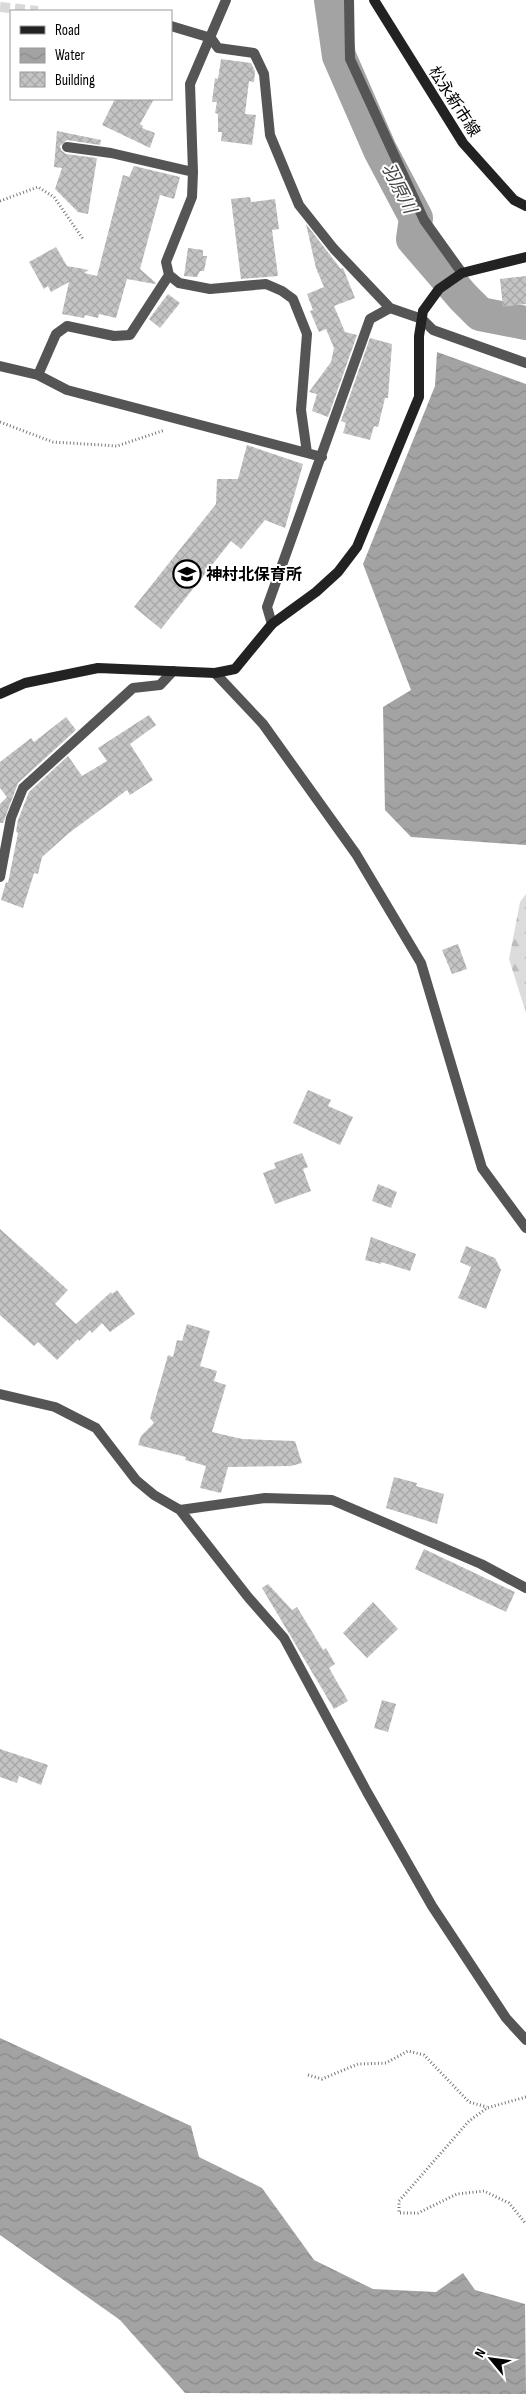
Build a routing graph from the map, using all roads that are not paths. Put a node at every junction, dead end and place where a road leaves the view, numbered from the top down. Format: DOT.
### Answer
graph roads {
  1 [pos="226,0"];
  2 [pos="349,0"];
  3 [pos="374,0"];
  4 [pos="172,26"];
  5 [pos="211,38"];
  6 [pos="67,147"];
  7 [pos="193,172"];
  8 [pos="526,206"];
  9 [pos="526,257"];
  10 [pos="462,273"];
  11 [pos="168,275"];
  12 [pos="390,308"];
  13 [pos="422,318"];
  14 [pos="526,363"];
  15 [pos="0,366"];
  16 [pos="38,375"];
  17 [pos="307,453"];
  18 [pos="322,457"];
  19 [pos="272,624"];
  20 [pos="173,671"];
  21 [pos="215,673"];
  22 [pos="0,694"];
  23 [pos="0,877"];
  24 [pos="526,1228"];
  25 [pos="0,1394"];
  26 [pos="180,1510"];
  27 [pos="526,1588"];
  28 [pos="526,2040"];
  1 -- 5 [label="street"];
  2 -- 10 [label="street"];
  3 -- 8 [label="street, 松永新市線"];
  4 -- 5 [label="street"];
  5 -- 7 [label="street"];
  5 -- 12 [label="street"];
  6 -- 7 [label="street"];
  7 -- 11 [label="street"];
  9 -- 10 [label="street"];
  10 -- 13 [label="street"];
  11 -- 16 [label="street"];
  11 -- 17 [label="street"];
  12 -- 13 [label="street"];
  12 -- 18 [label="street"];
  13 -- 14 [label="street"];
  13 -- 19 [label="street"];
  15 -- 16 [label="street"];
  16 -- 17 [label="street"];
  17 -- 18 [label="street"];
  18 -- 19 [label="street"];
  19 -- 21 [label="street"];
  20 -- 21 [label="street"];
  20 -- 22 [label="street"];
  20 -- 23 [label="street"];
  21 -- 24 [label="street"];
  25 -- 26 [label="street"];
  26 -- 27 [label="street"];
  26 -- 28 [label="street"];
}
